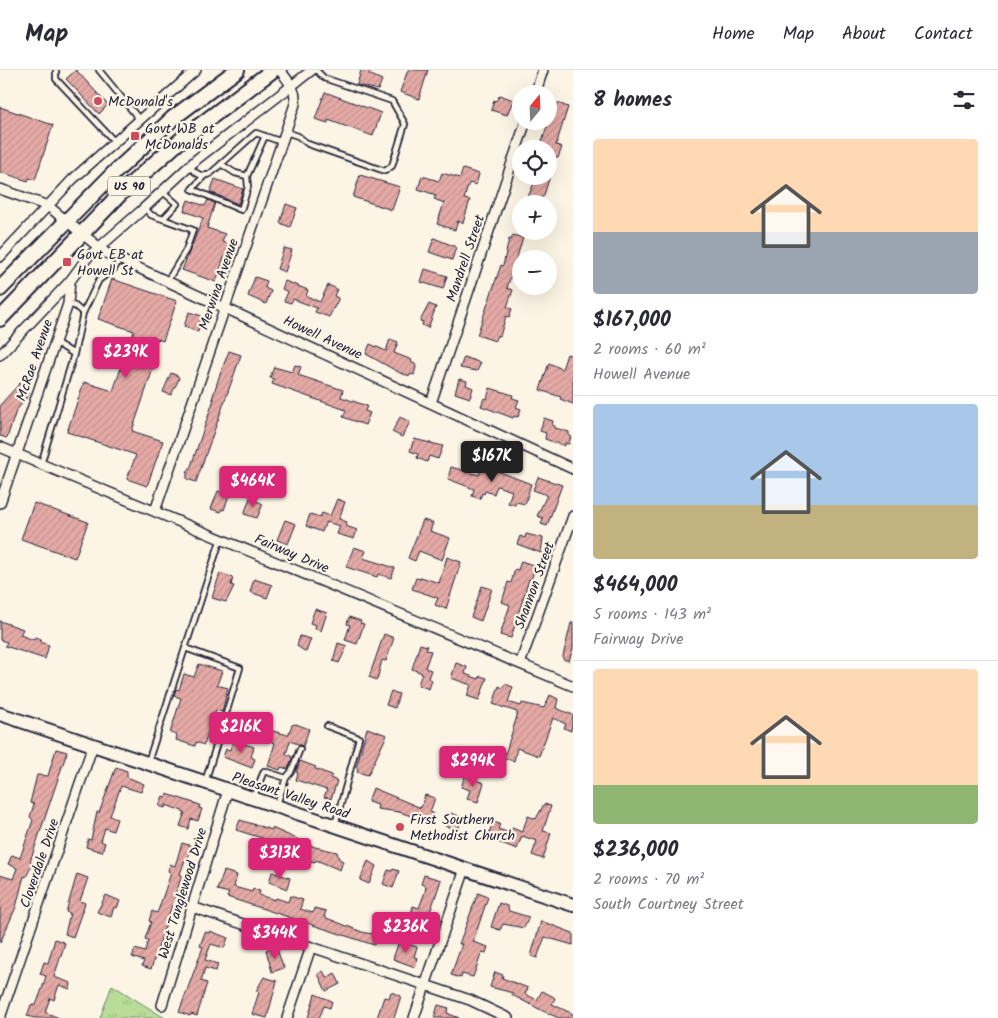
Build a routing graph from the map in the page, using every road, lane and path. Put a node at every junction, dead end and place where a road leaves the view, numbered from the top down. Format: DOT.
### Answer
graph roads {
  1 [pos="56,70"];
  2 [pos="98,70"];
  3 [pos="196,70"];
  4 [pos="237,70"];
  5 [pos="273,70"];
  6 [pos="280,70"];
  7 [pos="312,70"];
  8 [pos="316,70"];
  9 [pos="543,70"];
  10 [pos="292,85"];
  11 [pos="538,85"];
  12 [pos="139,119"];
  13 [pos="523,130"];
  14 [pos="286,132"];
  15 [pos="264,136"];
  16 [pos="114,141"];
  17 [pos="282,142"];
  18 [pos="221,164"];
  19 [pos="189,166"];
  20 [pos="204,176"];
  21 [pos="247,176"];
  22 [pos="0,189"];
  23 [pos="162,191"];
  24 [pos="48,206"];
  25 [pos="145,208"];
  26 [pos="163,219"];
  27 [pos="68,222"];
  28 [pos="81,233"];
  29 [pos="99,248"];
  30 [pos="0,256"];
  31 [pos="120,259"];
  32 [pos="168,280"];
  33 [pos="70,281"];
  34 [pos="0,289"];
  35 [pos="68,304"];
  36 [pos="224,306"];
  37 [pos="83,313"];
  38 [pos="0,319"];
  39 [pos="55,342"];
  40 [pos="0,354"];
  41 [pos="74,354"];
  42 [pos="431,403"];
  43 [pos="0,447"];
  44 [pos="17,454"];
  45 [pos="41,464"];
  46 [pos="573,469"];
  47 [pos="0,503"];
  48 [pos="154,511"];
  49 [pos="573,516"];
  50 [pos="221,538"];
  51 [pos="185,648"];
  52 [pos="520,664"];
  53 [pos="573,686"];
  54 [pos="0,714"];
  55 [pos="327,726"];
  56 [pos="94,745"];
  57 [pos="300,749"];
  58 [pos="148,763"];
  59 [pos="286,778"];
  60 [pos="204,782"];
  61 [pos="228,790"];
  62 [pos="253,798"];
  63 [pos="276,806"];
  64 [pos="335,825"];
  65 [pos="466,869"];
  66 [pos="573,905"];
  67 [pos="192,907"];
  68 [pos="311,947"];
  69 [pos="426,985"];
  70 [pos="162,1005"];
  71 [pos="0,1018"];
  72 [pos="287,1018"];
  73 [pos="414,1018"];
  74 [pos="508,1018"];
  1 -- 16 [label="lane"];
  2 -- 12 [label="lane"];
  3 -- 12 [label="street"];
  4 -- 27 [label="main road, US 90"];
  5 -- 28 [label="main road, US 90"];
  6 -- 10 [label="street"];
  7 -- 10 [label="street"];
  8 -- 14 [label="lane"];
  9 -- 11 [label="street"];
  10 -- 14 [label="street, Merwina Avenue"];
  10 -- 19 [label="street"];
  12 -- 16 [label="street"];
  13 -- 42 [label="street, Mandrell Street"];
  14 -- 17 [label="street, Merwina Avenue"];
  15 -- 17 [label="lane"];
  15 -- 18 [label="lane"];
  15 -- 21 [label="lane"];
  16 -- 24 [label="street"];
  17 -- 36 [label="street, Merwina Avenue"];
  18 -- 20 [label="lane"];
  18 -- 21 [label="lane"];
  19 -- 20 [label="lane"];
  19 -- 23 [label="street"];
  20 -- 21 [label="lane"];
  22 -- 24 [label="street, Howell Avenue"];
  23 -- 25 [label="street"];
  23 -- 26 [label="lane"];
  24 -- 27 [label="street, Howell Avenue"];
  24 -- 30 [label="street"];
  25 -- 26 [label="lane"];
  25 -- 29 [label="street"];
  26 -- 32 [label="lane"];
  27 -- 28 [label="street, Howell Avenue"];
  27 -- 34 [label="main road, US 90"];
  28 -- 29 [label="street, Howell Avenue"];
  28 -- 38 [label="main road, US 90"];
  29 -- 31 [label="street, Howell Avenue"];
  29 -- 33 [label="street"];
  31 -- 32 [label="street, Howell Avenue"];
  31 -- 37 [label="lane"];
  32 -- 36 [label="street, Howell Avenue"];
  33 -- 35 [label="street, McRae Avenue"];
  33 -- 40 [label="street"];
  35 -- 37 [label="lane"];
  35 -- 39 [label="street, McRae Avenue"];
  36 -- 42 [label="street, Howell Avenue"];
  36 -- 48 [label="street, Merwina Avenue"];
  37 -- 41 [label="lane"];
  39 -- 41 [label="lane"];
  39 -- 44 [label="street, McRae Avenue"];
  41 -- 45 [label="lane"];
  42 -- 46 [label="street, Howell Avenue"];
  43 -- 44 [label="street, Fairway Drive"];
  44 -- 45 [label="street, Fairway Drive"];
  44 -- 47 [label="street, McRae Avenue"];
  45 -- 48 [label="street, Fairway Drive"];
  48 -- 50 [label="street, Fairway Drive"];
  49 -- 52 [label="street, Shannon Street"];
  50 -- 51 [label="lane"];
  50 -- 52 [label="street, Fairway Drive"];
  51 -- 58 [label="lane"];
  51 -- 60 [label="lane"];
  52 -- 53 [label="street, Fairway Drive"];
  54 -- 56 [label="street, Pleasant Valley Road"];
  55 -- 64 [label="lane"];
  56 -- 58 [label="street, Pleasant Valley Road"];
  56 -- 71 [label="street, Cloverdale Drive"];
  57 -- 59 [label="lane"];
  58 -- 60 [label="street, Pleasant Valley Road"];
  59 -- 62 [label="lane"];
  59 -- 63 [label="lane"];
  60 -- 61 [label="street, Pleasant Valley Road"];
  61 -- 62 [label="street, Pleasant Valley Road"];
  61 -- 67 [label="street, West Tanglewood Drive"];
  62 -- 63 [label="street, Pleasant Valley Road"];
  63 -- 64 [label="street, Pleasant Valley Road"];
  64 -- 65 [label="street, Pleasant Valley Road"];
  65 -- 66 [label="street, Pleasant Valley Road"];
  65 -- 69 [label="street"];
  67 -- 68 [label="street"];
  67 -- 70 [label="street, West Tanglewood Drive"];
  68 -- 69 [label="street"];
  68 -- 72 [label="street"];
  69 -- 73 [label="street"];
  69 -- 74 [label="street"];
}
